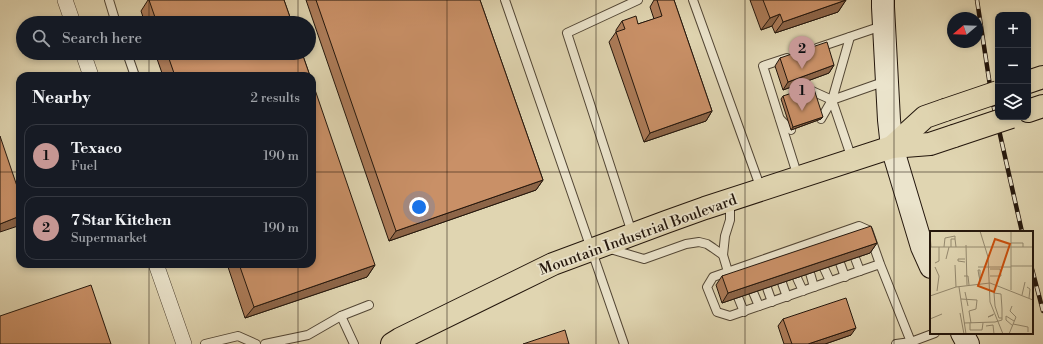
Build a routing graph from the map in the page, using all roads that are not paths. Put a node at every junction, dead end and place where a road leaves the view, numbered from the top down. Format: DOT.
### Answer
graph roads {
  1 [pos="65,0"];
  2 [pos="109,0"];
  3 [pos="505,0"];
  4 [pos="638,0"];
  5 [pos="693,0"];
  6 [pos="883,0"];
  7 [pos="71,16"];
  8 [pos="114,16"];
  9 [pos="884,26"];
  10 [pos="850,37"];
  11 [pos="806,51"];
  12 [pos="792,56"];
  13 [pos="85,60"];
  14 [pos="129,60"];
  15 [pos="90,72"];
  16 [pos="134,72"];
  17 [pos="1043,77"];
  18 [pos="887,81"];
  19 [pos="1031,81"];
  20 [pos="812,91"];
  21 [pos="995,93"];
  22 [pos="832,100"];
  23 [pos="782,101"];
  24 [pos="822,103"];
  25 [pos="783,117"];
  26 [pos="822,120"];
  27 [pos="1003,120"];
  28 [pos="791,130"];
  29 [pos="892,147"];
  30 [pos="852,160"];
  31 [pos="798,178"];
  32 [pos="761,190"];
  33 [pos="730,200"];
  34 [pos="845,231"];
  35 [pos="633,235"];
  36 [pos="831,236"];
  37 [pos="849,240"];
  38 [pos="816,241"];
  39 [pos="835,245"];
  40 [pos="802,246"];
  41 [pos="596,248"];
  42 [pos="819,251"];
  43 [pos="785,252"];
  44 [pos="722,255"];
  45 [pos="805,255"];
  46 [pos="772,256"];
  47 [pos="855,258"];
  48 [pos="790,260"];
  49 [pos="758,261"];
  50 [pos="840,263"];
  51 [pos="880,264"];
  52 [pos="776,265"];
  53 [pos="930,265"];
  54 [pos="744,266"];
  55 [pos="157,268"];
  56 [pos="824,268"];
  57 [pos="761,270"];
  58 [pos="729,271"];
  59 [pos="860,271"];
  60 [pos="810,273"];
  61 [pos="748,275"];
  62 [pos="845,277"];
  63 [pos="797,278"];
  64 [pos="731,280"];
  65 [pos="782,282"];
  66 [pos="830,282"];
  67 [pos="814,287"];
  68 [pos="768,288"];
  69 [pos="803,291"];
  70 [pos="753,292"];
  71 [pos="738,297"];
  72 [pos="787,297"];
  73 [pos="772,302"];
  74 [pos="369,305"];
  75 [pos="759,306"];
  76 [pos="744,312"];
  77 [pos="341,316"];
  78 [pos="932,334"];
  79 [pos="963,334"];
  80 [pos="910,343"];
  81 [pos="184,344"];
  82 [pos="205,344"];
  83 [pos="256,344"];
  84 [pos="265,344"];
  85 [pos="354,344"];
  86 [pos="392,344"];
  87 [pos="624,344"];
  88 [pos="896,344"];
  89 [pos="968,344"];
  1 -- 7 [label="street"];
  2 -- 8 [label="lane"];
  3 -- 41 [label="lane"];
  4 -- 35 [label="lane"];
  5 -- 32 [label="lane"];
  6 -- 9 [label="main road"];
  9 -- 10 [label="lane"];
  9 -- 18 [label="main road"];
  10 -- 11 [label="lane"];
  10 -- 22 [label="lane"];
  12 -- 25 [label="lane"];
  13 -- 15 [label="street"];
  14 -- 16 [label="lane"];
  17 -- 19 [label="main road"];
  18 -- 22 [label="lane"];
  18 -- 29 [label="main road"];
  20 -- 22 [label="lane"];
  21 -- 29 [label="main road, bridge"];
  22 -- 24 [label="lane"];
  22 -- 26 [label="lane"];
  22 -- 30 [label="lane"];
  23 -- 25 [label="lane"];
  25 -- 28 [label="lane"];
  25 -- 31 [label="lane"];
  27 -- 29 [label="main road, bridge"];
  29 -- 30 [label="main road, Mountain Industrial Boulevard"];
  29 -- 53 [label="main road"];
  30 -- 31 [label="main road, Mountain Industrial Boulevard"];
  31 -- 32 [label="main road, Mountain Industrial Boulevard"];
  32 -- 33 [label="main road, Mountain Industrial Boulevard"];
  33 -- 35 [label="main road, Mountain Industrial Boulevard"];
  33 -- 44 [label="lane"];
  34 -- 36 [label="lane"];
  34 -- 37 [label="lane"];
  34 -- 51 [label="lane"];
  35 -- 41 [label="main road, Mountain Industrial Boulevard"];
  36 -- 38 [label="lane"];
  36 -- 39 [label="lane"];
  38 -- 40 [label="lane"];
  38 -- 42 [label="lane"];
  40 -- 43 [label="lane"];
  40 -- 45 [label="lane"];
  41 -- 44 [label="lane"];
  41 -- 86 [label="main road, Mountain Industrial Boulevard"];
  41 -- 87 [label="lane"];
  43 -- 46 [label="lane"];
  43 -- 48 [label="lane"];
  44 -- 58 [label="lane"];
  46 -- 49 [label="lane"];
  46 -- 52 [label="lane"];
  47 -- 59 [label="lane"];
  49 -- 54 [label="lane"];
  49 -- 57 [label="lane"];
  50 -- 62 [label="lane"];
  51 -- 59 [label="lane"];
  51 -- 80 [label="lane"];
  54 -- 58 [label="lane"];
  54 -- 61 [label="lane"];
  55 -- 81 [label="street"];
  56 -- 66 [label="lane"];
  58 -- 64 [label="lane"];
  58 -- 76 [label="lane"];
  59 -- 62 [label="lane"];
  60 -- 67 [label="lane"];
  62 -- 66 [label="lane"];
  63 -- 69 [label="lane"];
  65 -- 72 [label="lane"];
  66 -- 67 [label="lane"];
  67 -- 69 [label="lane"];
  68 -- 73 [label="lane"];
  69 -- 72 [label="lane"];
  70 -- 75 [label="lane"];
  71 -- 76 [label="lane"];
  72 -- 73 [label="lane"];
  73 -- 75 [label="lane"];
  74 -- 77 [label="lane"];
  75 -- 76 [label="lane"];
  77 -- 84 [label="lane"];
  77 -- 85 [label="lane"];
  78 -- 80 [label="lane"];
  79 -- 89 [label="main road"];
  80 -- 88 [label="lane"];
  82 -- 83 [label="lane"];
}
